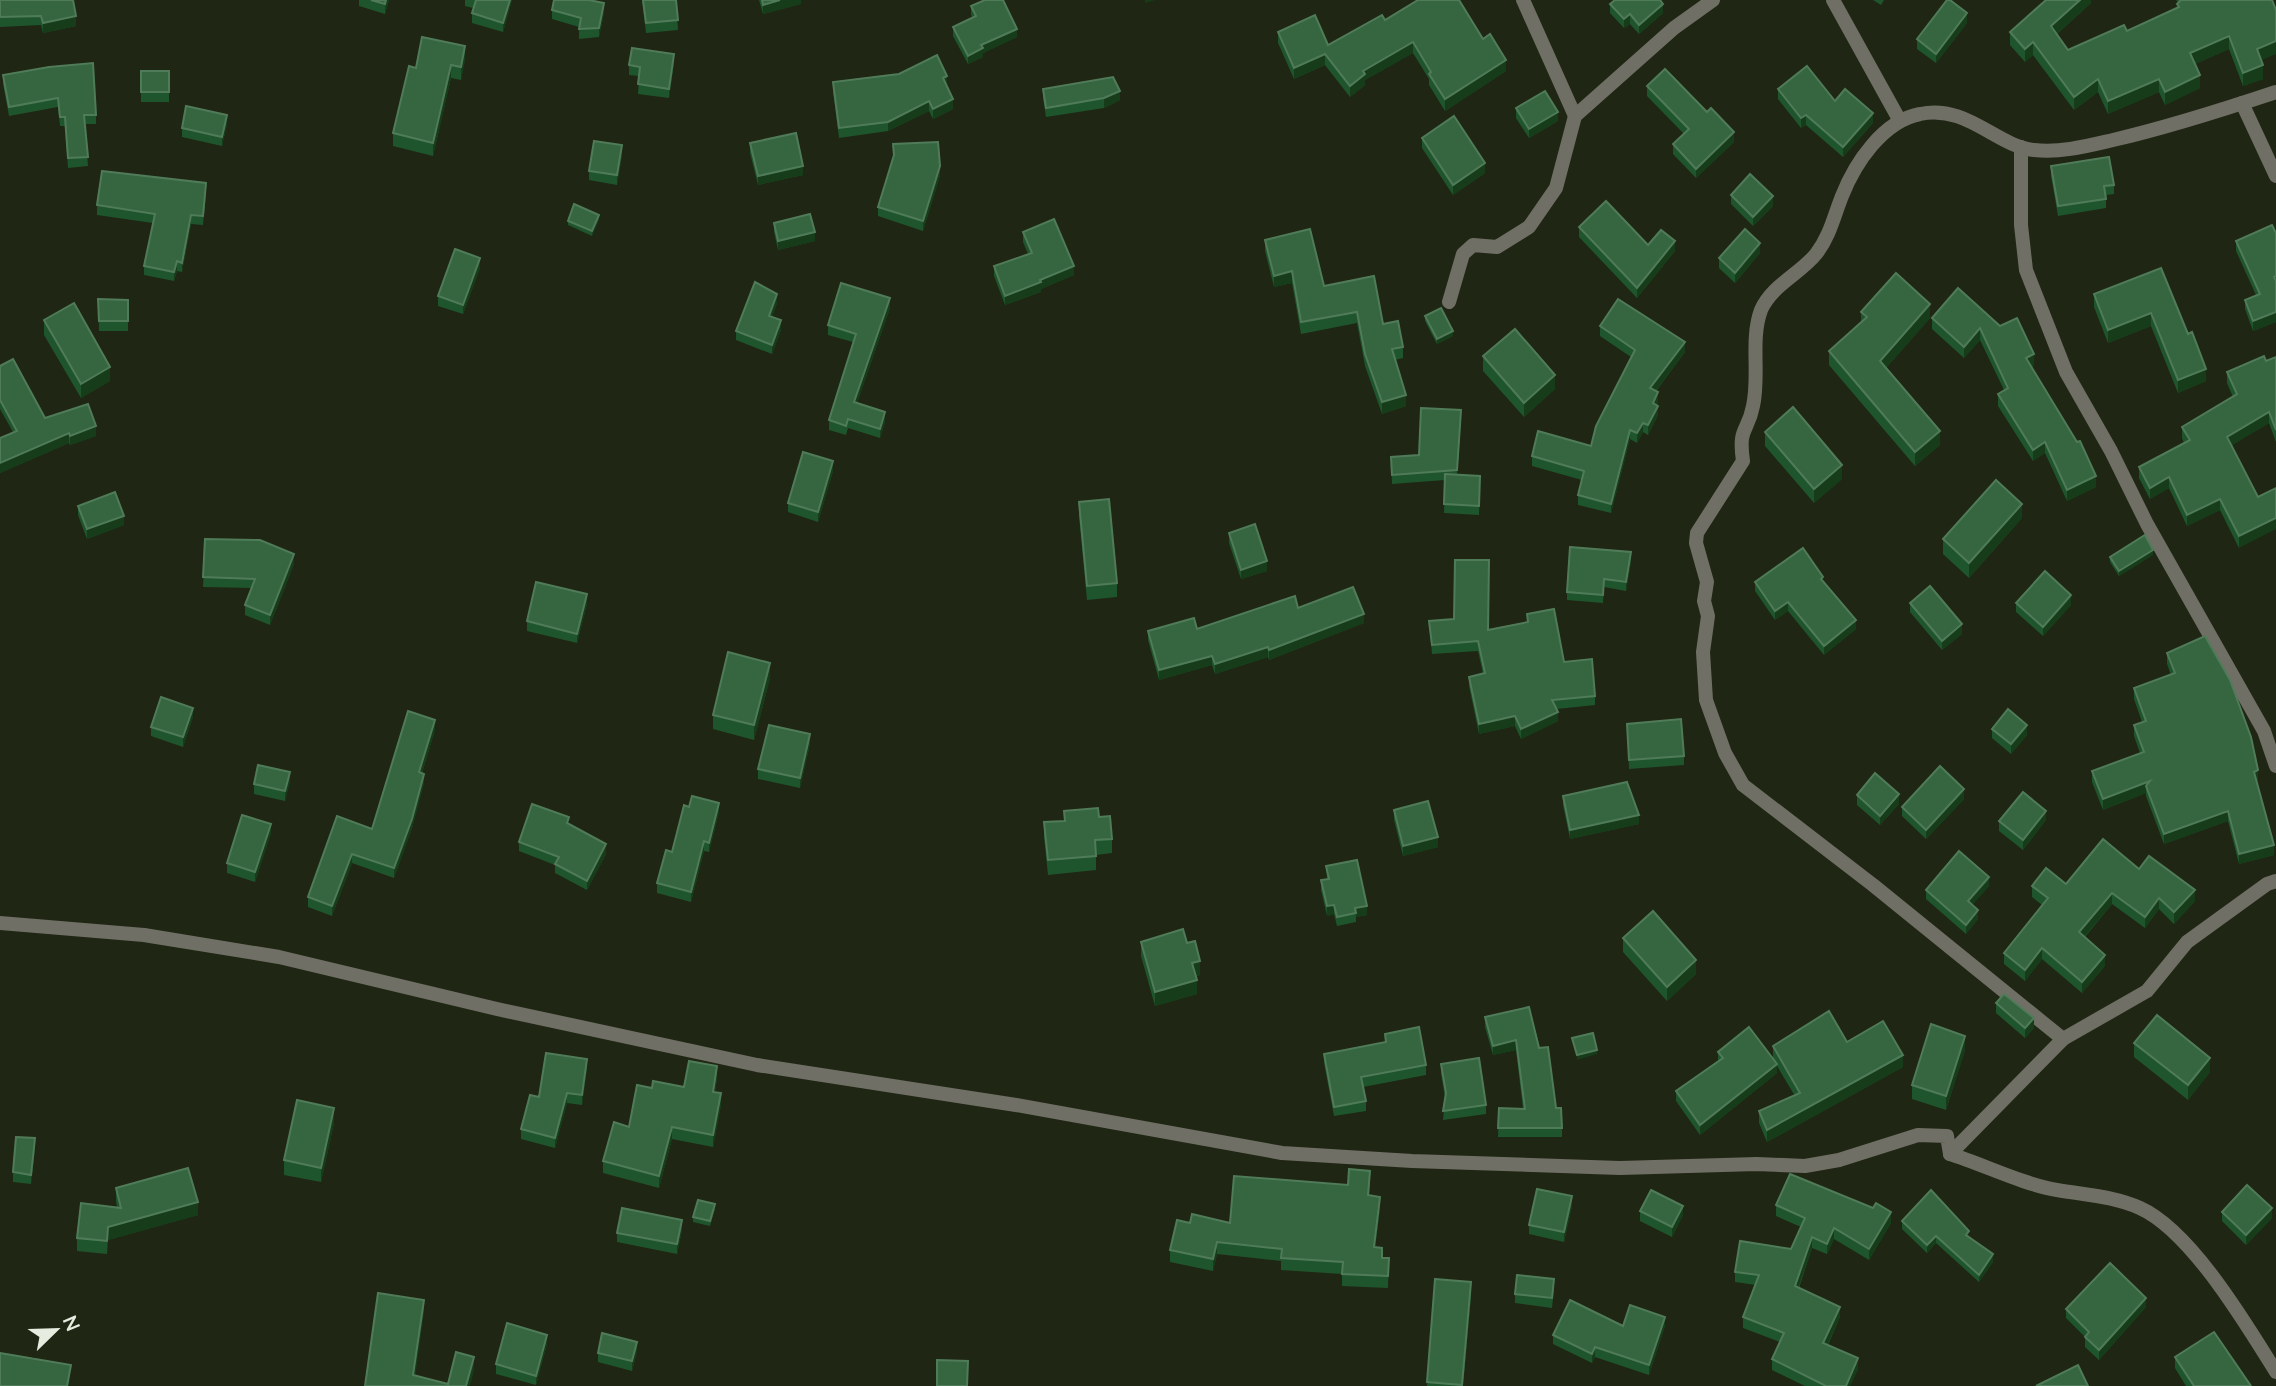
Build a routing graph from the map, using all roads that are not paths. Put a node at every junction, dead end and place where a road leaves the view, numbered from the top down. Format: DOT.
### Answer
graph roads {
  1 [pos="1523,0"];
  2 [pos="1713,0"];
  3 [pos="1833,0"];
  4 [pos="2276,92"];
  5 [pos="2242,103"];
  6 [pos="1575,116"];
  7 [pos="1900,121"];
  8 [pos="2021,147"];
  9 [pos="2276,176"];
  10 [pos="1448,302"];
  11 [pos="2276,766"];
  12 [pos="2276,881"];
  13 [pos="0,923"];
  14 [pos="2063,1039"];
  15 [pos="1950,1154"];
  16 [pos="2276,1372"];
  1 -- 6 [label="street"];
  2 -- 6 [label="street"];
  3 -- 7 [label="street"];
  4 -- 5 [label="street"];
  5 -- 8 [label="street"];
  5 -- 9 [label="street"];
  6 -- 10 [label="street"];
  7 -- 8 [label="street"];
  7 -- 14 [label="street"];
  8 -- 11 [label="street"];
  12 -- 14 [label="street"];
  13 -- 15 [label="street"];
  14 -- 15 [label="street"];
  15 -- 16 [label="street"];
}
